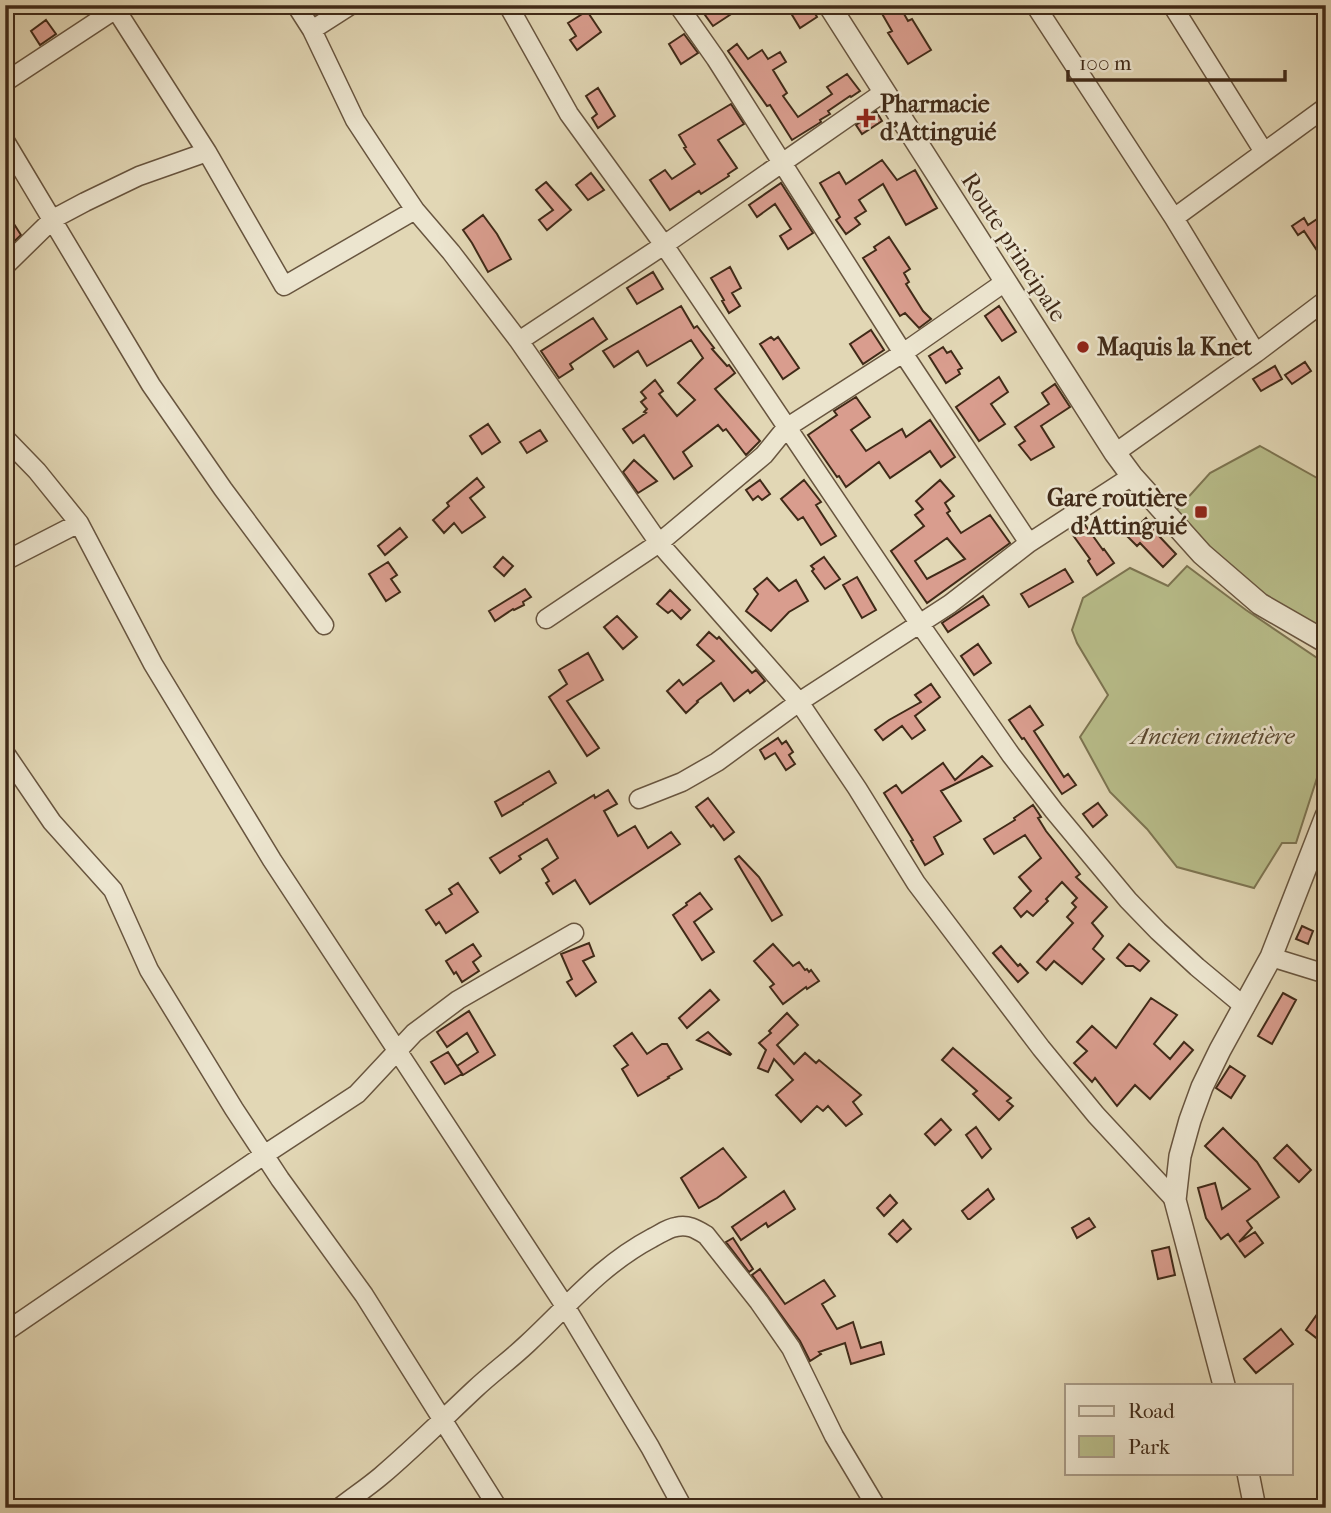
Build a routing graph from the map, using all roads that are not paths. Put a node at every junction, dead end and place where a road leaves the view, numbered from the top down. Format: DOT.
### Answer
graph roads {
  1 [pos="296,5"];
  2 [pos="351,5"];
  3 [pos="508,5"];
  4 [pos="678,5"];
  5 [pos="830,5"];
  6 [pos="1035,5"];
  7 [pos="1172,5"];
  8 [pos="117,7"];
  9 [pos="312,30"];
  10 [pos="5,82"];
  11 [pos="884,92"];
  12 [pos="1326,107"];
  13 [pos="5,141"];
  14 [pos="207,152"];
  15 [pos="1264,152"];
  16 [pos="783,163"];
  17 [pos="415,210"];
  18 [pos="1174,218"];
  19 [pos="53,219"];
  20 [pos="664,245"];
  21 [pos="5,266"];
  22 [pos="1005,282"];
  23 [pos="1326,300"];
  24 [pos="519,341"];
  25 [pos="903,353"];
  26 [pos="1256,353"];
  27 [pos="786,428"];
  28 [pos="5,438"];
  29 [pos="1115,453"];
  30 [pos="1132,476"];
  31 [pos="79,523"];
  32 [pos="659,543"];
  33 [pos="1029,543"];
  34 [pos="5,561"];
  35 [pos="546,619"];
  36 [pos="919,623"];
  37 [pos="324,625"];
  38 [pos="1326,642"];
  39 [pos="799,702"];
  40 [pos="5,753"];
  41 [pos="639,799"];
  42 [pos="1326,816"];
  43 [pos="574,933"];
  44 [pos="1271,957"];
  45 [pos="1326,974"];
  46 [pos="1245,1007"];
  47 [pos="398,1051"];
  48 [pos="264,1154"];
  49 [pos="1175,1199"];
  50 [pos="565,1306"];
  51 [pos="5,1332"];
  52 [pos="1224,1384"];
  53 [pos="443,1420"];
  54 [pos="1248,1474"];
  55 [pos="339,1508"];
  56 [pos="499,1508"];
  57 [pos="683,1508"];
  58 [pos="877,1508"];
  59 [pos="1255,1508"];
  1 -- 9 [label="street"];
  2 -- 9 [label="street"];
  3 -- 20 [label="street"];
  4 -- 16 [label="street"];
  5 -- 11 [label="street, Route principale"];
  6 -- 18 [label="street"];
  7 -- 15 [label="street"];
  8 -- 10 [label="street"];
  8 -- 14 [label="street"];
  9 -- 17 [label="street"];
  11 -- 16 [label="street"];
  11 -- 22 [label="street, Route principale"];
  12 -- 15 [label="street"];
  13 -- 19 [label="street"];
  14 -- 17 [label="street"];
  14 -- 19 [label="street"];
  15 -- 18 [label="street"];
  16 -- 20 [label="street"];
  16 -- 25 [label="street"];
  17 -- 24 [label="street"];
  18 -- 26 [label="street"];
  19 -- 21 [label="street"];
  19 -- 37 [label="street"];
  20 -- 24 [label="street"];
  20 -- 27 [label="street"];
  22 -- 25 [label="street"];
  22 -- 29 [label="street, Route principale"];
  23 -- 26 [label="street"];
  24 -- 32 [label="street"];
  25 -- 27 [label="street"];
  25 -- 33 [label="street"];
  26 -- 29 [label="street"];
  27 -- 32 [label="street"];
  27 -- 36 [label="street"];
  28 -- 31 [label="street"];
  29 -- 30 [label="street, Route principale"];
  30 -- 33 [label="street"];
  30 -- 38 [label="street, Route principale"];
  31 -- 34 [label="street"];
  31 -- 47 [label="street"];
  32 -- 35 [label="street"];
  32 -- 39 [label="street"];
  33 -- 36 [label="street"];
  36 -- 39 [label="street"];
  36 -- 46 [label="street"];
  39 -- 41 [label="street"];
  39 -- 49 [label="street"];
  40 -- 48 [label="street"];
  42 -- 44 [label="street"];
  43 -- 47 [label="street"];
  44 -- 45 [label="street"];
  44 -- 46 [label="street"];
  46 -- 49 [label="street"];
  47 -- 48 [label="street"];
  47 -- 50 [label="street"];
  48 -- 51 [label="street"];
  48 -- 53 [label="street"];
  49 -- 52 [label="street"];
  50 -- 53 [label="street"];
  50 -- 57 [label="street"];
  50 -- 58 [label="street"];
  53 -- 55 [label="street"];
  53 -- 56 [label="street"];
  54 -- 59 [label="street"];
}
